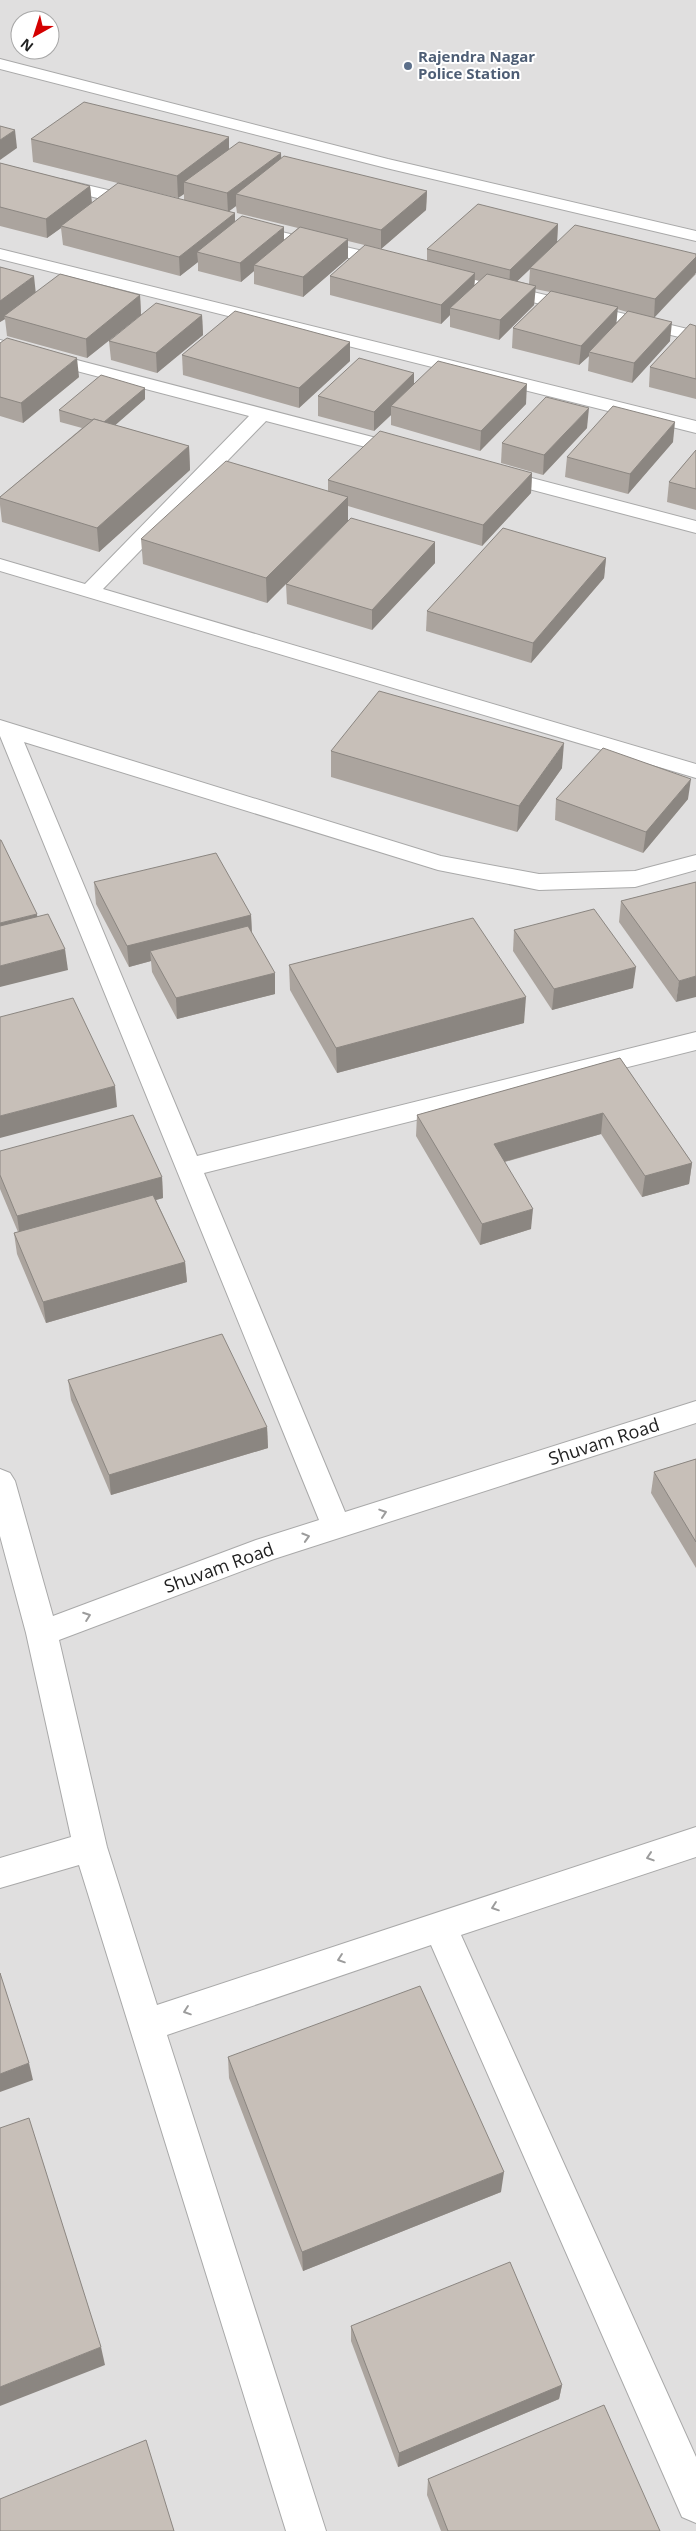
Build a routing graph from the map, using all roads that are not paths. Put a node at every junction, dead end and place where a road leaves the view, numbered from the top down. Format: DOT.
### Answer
graph roads {
  1 [pos="0,64"];
  2 [pos="61,184"];
  3 [pos="157,207"];
  4 [pos="234,226"];
  5 [pos="696,236"];
  6 [pos="0,254"];
  7 [pos="696,336"];
  8 [pos="0,345"];
  9 [pos="262,414"];
  10 [pos="696,427"];
  11 [pos="426,456"];
  12 [pos="474,469"];
  13 [pos="696,527"];
  14 [pos="0,565"];
  15 [pos="89,591"];
  16 [pos="4,728"];
  17 [pos="696,771"];
  18 [pos="696,862"];
  19 [pos="696,1041"];
  20 [pos="188,1168"];
  21 [pos="696,1412"];
  22 [pos="0,1481"];
  23 [pos="336,1528"];
  24 [pos="42,1633"];
  25 [pos="696,1842"];
  26 [pos="90,1848"];
  27 [pos="0,1873"];
  28 [pos="440,1926"];
  29 [pos="147,2025"];
  30 [pos="696,2503"];
  31 [pos="306,2531"];
  1 -- 5 [label="street"];
  2 -- 3 [label="street"];
  4 -- 7 [label="street"];
  6 -- 10 [label="street"];
  8 -- 9 [label="street"];
  9 -- 11 [label="street"];
  9 -- 15 [label="street"];
  12 -- 13 [label="street"];
  14 -- 15 [label="street"];
  15 -- 17 [label="street"];
  16 -- 18 [label="street"];
  16 -- 20 [label="street"];
  19 -- 20 [label="street"];
  20 -- 23 [label="street"];
  23 -- 21 [label="street, Shuvam Road, one-way"];
  22 -- 24 [label="street"];
  24 -- 23 [label="street, Shuvam Road, one-way"];
  24 -- 26 [label="street"];
  25 -- 28 [label="street, one-way"];
  26 -- 27 [label="street"];
  26 -- 29 [label="street"];
  28 -- 29 [label="street, one-way"];
  28 -- 30 [label="street"];
  29 -- 31 [label="street"];
}
